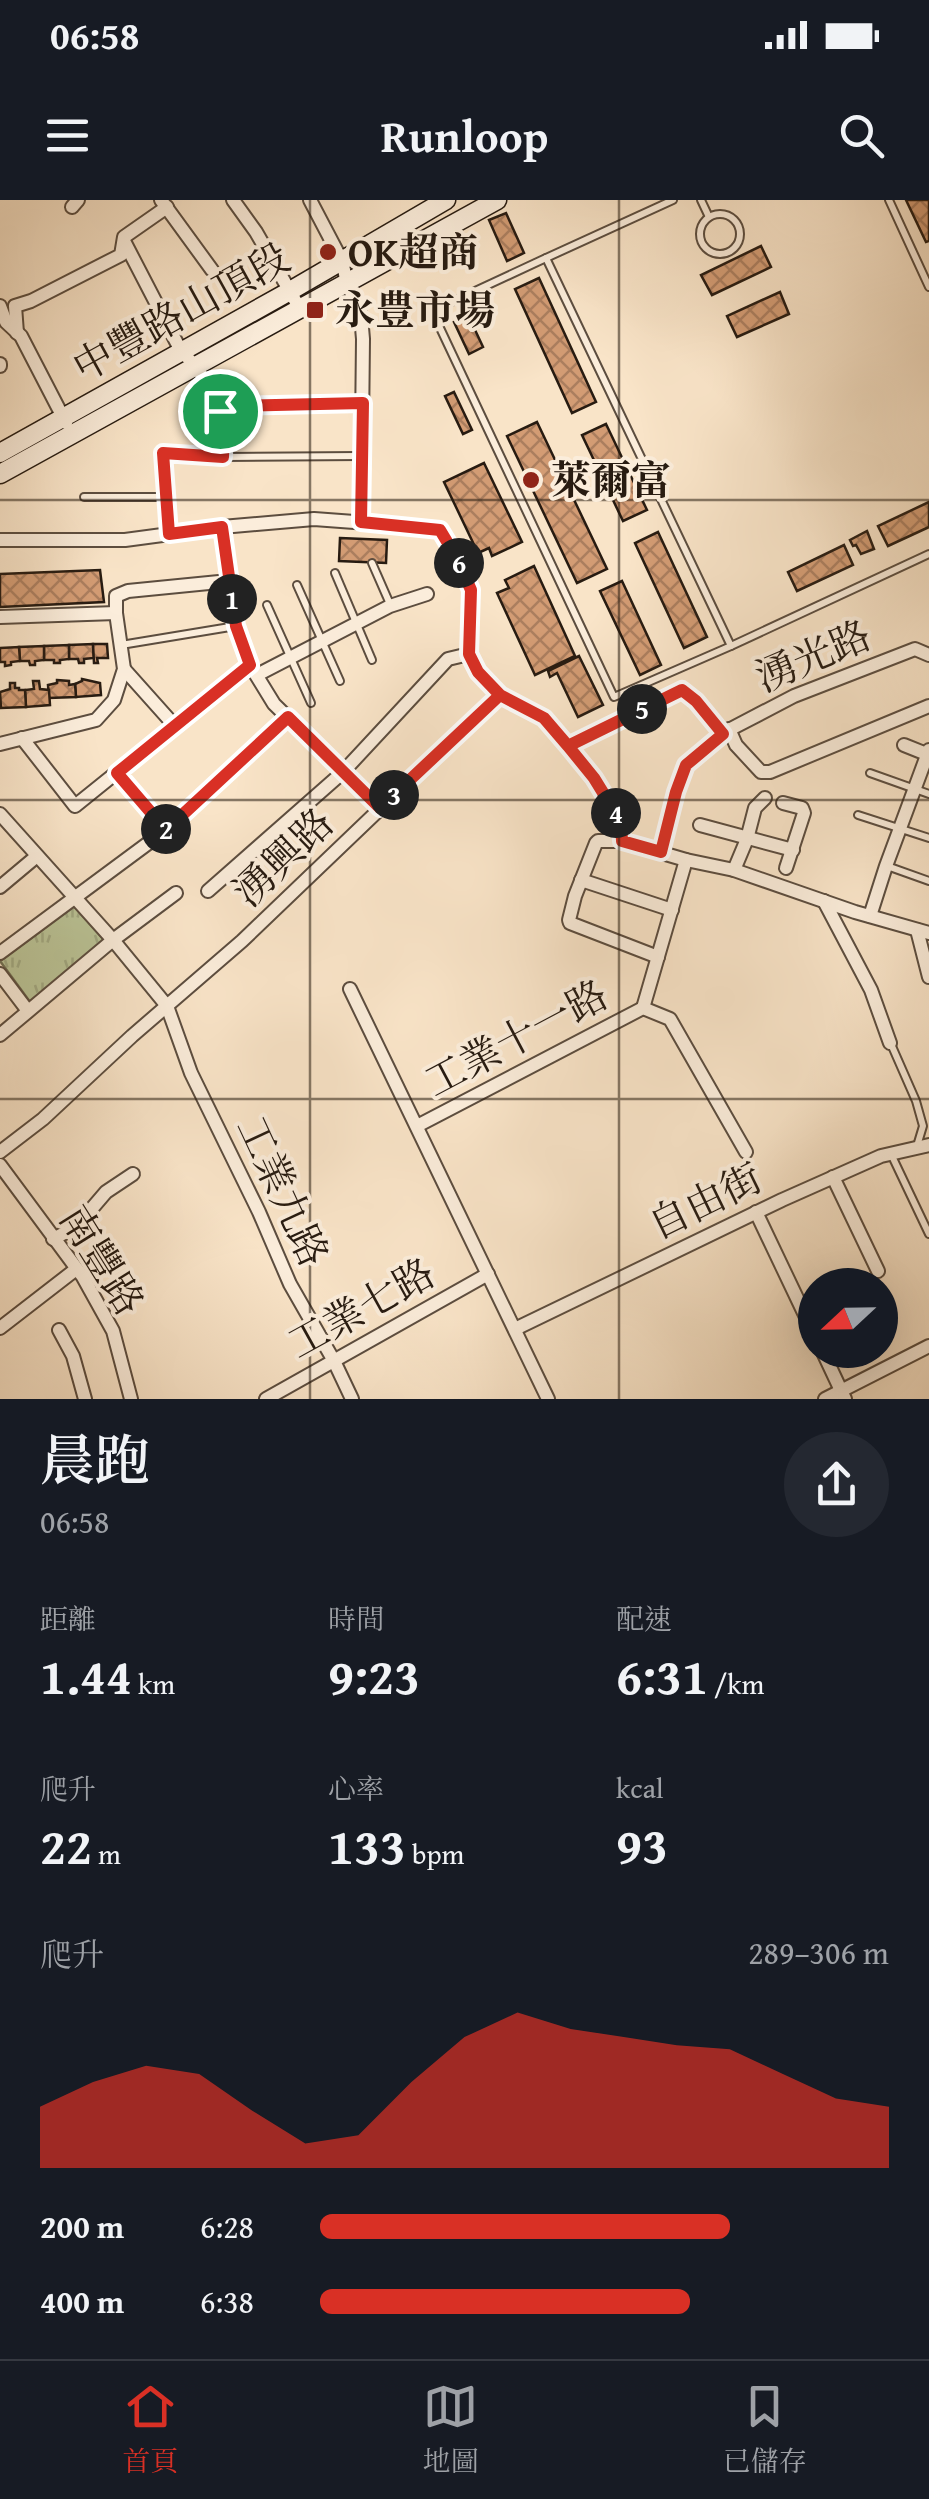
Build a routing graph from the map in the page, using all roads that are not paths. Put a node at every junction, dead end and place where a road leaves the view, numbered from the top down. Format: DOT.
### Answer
graph roads {
  1 [pos="233,200"];
  2 [pos="310,200"];
  3 [pos="446,200"];
  4 [pos="497,200"];
  5 [pos="673,200"];
  6 [pos="702,200"];
  7 [pos="888,200"];
  8 [pos="164,204"];
  9 [pos="709,217"];
  10 [pos="124,241"];
  11 [pos="546,258"];
  12 [pos="342,261"];
  13 [pos="212,270"];
  14 [pos="347,283"];
  15 [pos="929,287"];
  16 [pos="290,291"];
  17 [pos="0,306"];
  18 [pos="300,309"];
  19 [pos="17,333"];
  20 [pos="182,351"];
  21 [pos="196,366"];
  22 [pos="363,403"];
  23 [pos="220,411"];
  24 [pos="68,426"];
  25 [pos="0,453"];
  26 [pos="362,456"];
  27 [pos="223,457"];
  28 [pos="0,474"];
  29 [pos="84,497"];
  30 [pos="166,498"];
  31 [pos="361,522"];
  32 [pos="222,527"];
  33 [pos="169,534"];
  34 [pos="0,540"];
  35 [pos="929,554"];
  36 [pos="372,563"];
  37 [pos="335,573"];
  38 [pos="229,581"];
  39 [pos="297,584"];
  40 [pos="427,594"];
  41 [pos="267,605"];
  42 [pos="390,606"];
  43 [pos="116,613"];
  44 [pos="0,617"];
  45 [pos="356,624"];
  46 [pos="236,626"];
  47 [pos="323,642"];
  48 [pos="120,645"];
  49 [pos="731,646"];
  50 [pos="469,654"];
  51 [pos="929,655"];
  52 [pos="290,659"];
  53 [pos="372,660"];
  54 [pos="124,668"];
  55 [pos="254,670"];
  56 [pos="340,681"];
  57 [pos="500,695"];
  58 [pos="312,703"];
  59 [pos="929,706"];
  60 [pos="288,717"];
  61 [pos="174,725"];
  62 [pos="726,731"];
  63 [pos="22,738"];
  64 [pos="0,744"];
  65 [pos="904,745"];
  66 [pos="568,746"];
  67 [pos="928,753"];
  68 [pos="117,773"];
  69 [pos="342,773"];
  70 [pos="870,773"];
  71 [pos="914,790"];
  72 [pos="929,794"];
  73 [pos="765,798"];
  74 [pos="783,803"];
  75 [pos="380,808"];
  76 [pos="858,815"];
  77 [pos="1,817"];
  78 [pos="700,825"];
  79 [pos="900,828"];
  80 [pos="166,830"];
  81 [pos="929,838"];
  82 [pos="746,839"];
  83 [pos="622,841"];
  84 [pos="793,850"];
  85 [pos="661,852"];
  86 [pos="37,856"];
  87 [pos="686,860"];
  88 [pos="886,866"];
  89 [pos="786,868"];
  90 [pos="734,870"];
  91 [pos="581,880"];
  92 [pos="929,881"];
  93 [pos="0,887"];
  94 [pos="208,890"];
  95 [pos="176,893"];
  96 [pos="74,899"];
  97 [pos="824,901"];
  98 [pos="672,910"];
  99 [pos="870,916"];
  100 [pos="923,932"];
  101 [pos="113,940"];
  102 [pos="0,953"];
  103 [pos="658,958"];
  104 [pos="0,974"];
  105 [pos="929,977"];
  106 [pos="350,989"];
  107 [pos="167,1006"];
  108 [pos="643,1008"];
  109 [pos="28,1010"];
  110 [pos="0,1035"];
  111 [pos="890,1043"];
  112 [pos="417,1126"];
  113 [pos="923,1146"];
  114 [pos="0,1152"];
  115 [pos="746,1152"];
  116 [pos="891,1154"];
  117 [pos="0,1165"];
  118 [pos="133,1174"];
  119 [pos="833,1177"];
  120 [pos="756,1212"];
  121 [pos="929,1234"];
  122 [pos="53,1239"];
  123 [pos="877,1268"];
  124 [pos="76,1270"];
  125 [pos="488,1274"];
  126 [pos="798,1300"];
  127 [pos="0,1328"];
  128 [pos="514,1329"];
  129 [pos="59,1330"];
  130 [pos="929,1346"];
  131 [pos="333,1361"];
  132 [pos="830,1368"];
  133 [pos="843,1395"];
  134 [pos="86,1399"];
  135 [pos="131,1399"];
  136 [pos="266,1399"];
  137 [pos="352,1399"];
  138 [pos="548,1399"];
  139 [pos="825,1399"];
  1 -- 16 [label="street"];
  2 -- 12 [label="street"];
  3 -- 12 [label="main road, 中豐路山頂段"];
  4 -- 14 [label="main road, 中豐路山頂段"];
  5 -- 11 [label="lane"];
  6 -- 9 [label="lane"];
  7 -- 15 [label="lane"];
  8 -- 10 [label="street"];
  8 -- 13 [label="street"];
  9 -- 9 [label="lane"];
  10 -- 19 [label="street"];
  10 -- 20 [label="street"];
  11 -- 49 [label="lane"];
  11 -- 49 [label="lane"];
  12 -- 14 [label="street"];
  12 -- 16 [label="main road, 中豐路山頂段"];
  14 -- 18 [label="main road, 中豐路山頂段"];
  14 -- 22 [label="street"];
  16 -- 18 [label="street"];
  16 -- 20 [label="main road, 中豐路山頂段"];
  17 -- 19 [label="street"];
  18 -- 21 [label="main road, 中豐路山頂段"];
  19 -- 24 [label="street"];
  20 -- 21 [label="street"];
  20 -- 24 [label="main road, 中豐路山頂段"];
  21 -- 23 [label="street"];
  21 -- 24 [label="main road, 中豐路山頂段"];
  22 -- 23 [label="street"];
  22 -- 26 [label="street"];
  23 -- 27 [label="street"];
  24 -- 25 [label="main road, 中豐路山頂段"];
  24 -- 28 [label="main road, 中豐路山頂段"];
  26 -- 27 [label="lane"];
  26 -- 31 [label="street"];
  27 -- 30 [label="lane"];
  29 -- 30 [label="lane"];
  30 -- 33 [label="lane"];
  31 -- 32 [label="street"];
  31 -- 50 [label="street"];
  32 -- 33 [label="street"];
  32 -- 38 [label="street"];
  33 -- 34 [label="street"];
  35 -- 49 [label="lane"];
  36 -- 42 [label="lane"];
  37 -- 45 [label="lane"];
  38 -- 43 [label="street"];
  38 -- 46 [label="street"];
  39 -- 47 [label="lane"];
  40 -- 42 [label="street"];
  41 -- 52 [label="lane"];
  42 -- 45 [label="street"];
  43 -- 44 [label="street"];
  43 -- 48 [label="street"];
  45 -- 47 [label="street"];
  45 -- 53 [label="lane"];
  46 -- 48 [label="lane"];
  46 -- 55 [label="street"];
  47 -- 52 [label="street"];
  47 -- 56 [label="lane"];
  48 -- 54 [label="street"];
  50 -- 57 [label="street"];
  50 -- 69 [label="street"];
  51 -- 62 [label="street, 湧光路"];
  52 -- 55 [label="street"];
  52 -- 58 [label="lane"];
  54 -- 61 [label="street"];
  54 -- 63 [label="street"];
  55 -- 60 [label="street"];
  55 -- 61 [label="street"];
  57 -- 66 [label="street"];
  57 -- 75 [label="street, 湧興路"];
  59 -- 62 [label="street"];
  60 -- 69 [label="street"];
  60 -- 80 [label="street"];
  61 -- 68 [label="street"];
  62 -- 66 [label="street, 湧光路"];
  62 -- 85 [label="street"];
  63 -- 64 [label="street"];
  63 -- 68 [label="street"];
  65 -- 67 [label="street"];
  66 -- 83 [label="street"];
  67 -- 71 [label="street"];
  68 -- 80 [label="street"];
  69 -- 75 [label="street"];
  69 -- 94 [label="street"];
  70 -- 71 [label="lane"];
  71 -- 72 [label="lane"];
  71 -- 79 [label="street"];
  73 -- 82 [label="street"];
  74 -- 84 [label="street"];
  75 -- 107 [label="street, 湧興路"];
  76 -- 79 [label="lane"];
  77 -- 86 [label="street"];
  78 -- 82 [label="street"];
  79 -- 81 [label="lane"];
  79 -- 88 [label="street"];
  80 -- 96 [label="street"];
  82 -- 84 [label="street"];
  82 -- 90 [label="street"];
  83 -- 85 [label="street"];
  83 -- 91 [label="street"];
  84 -- 89 [label="street"];
  85 -- 87 [label="street"];
  86 -- 93 [label="street"];
  86 -- 96 [label="street"];
  87 -- 90 [label="street"];
  87 -- 98 [label="street"];
  88 -- 92 [label="lane"];
  88 -- 99 [label="street"];
  90 -- 97 [label="street"];
  91 -- 98 [label="street"];
  91 -- 103 [label="street"];
  95 -- 101 [label="street"];
  96 -- 101 [label="street"];
  96 -- 102 [label="street"];
  97 -- 99 [label="street"];
  97 -- 111 [label="street"];
  98 -- 103 [label="street"];
  99 -- 100 [label="street"];
  100 -- 105 [label="street"];
  101 -- 107 [label="street"];
  101 -- 109 [label="street"];
  103 -- 108 [label="street"];
  104 -- 109 [label="street"];
  106 -- 112 [label="street"];
  107 -- 114 [label="street, 湧興路"];
  107 -- 131 [label="street, 工業九路"];
  108 -- 112 [label="street, 工業十一路"];
  108 -- 115 [label="street, 工業十一路"];
  109 -- 110 [label="street"];
  111 -- 113 [label="lane"];
  112 -- 125 [label="street"];
  113 -- 116 [label="street, 自由街"];
  116 -- 119 [label="street, 自由街"];
  116 -- 121 [label="lane"];
  117 -- 122 [label="street, 南豐路"];
  118 -- 122 [label="street"];
  119 -- 120 [label="street, 自由街"];
  119 -- 123 [label="street"];
  120 -- 126 [label="street"];
  120 -- 128 [label="street, 自由街"];
  122 -- 124 [label="street, 南豐路"];
  124 -- 127 [label="street"];
  124 -- 135 [label="street, 南豐路"];
  125 -- 128 [label="street"];
  125 -- 131 [label="street, 工業七路"];
  128 -- 138 [label="street"];
  129 -- 134 [label="street"];
  130 -- 133 [label="street"];
  131 -- 136 [label="street, 工業七路"];
  131 -- 137 [label="street, 工業九路"];
  132 -- 133 [label="street"];
  133 -- 139 [label="street"];
}
